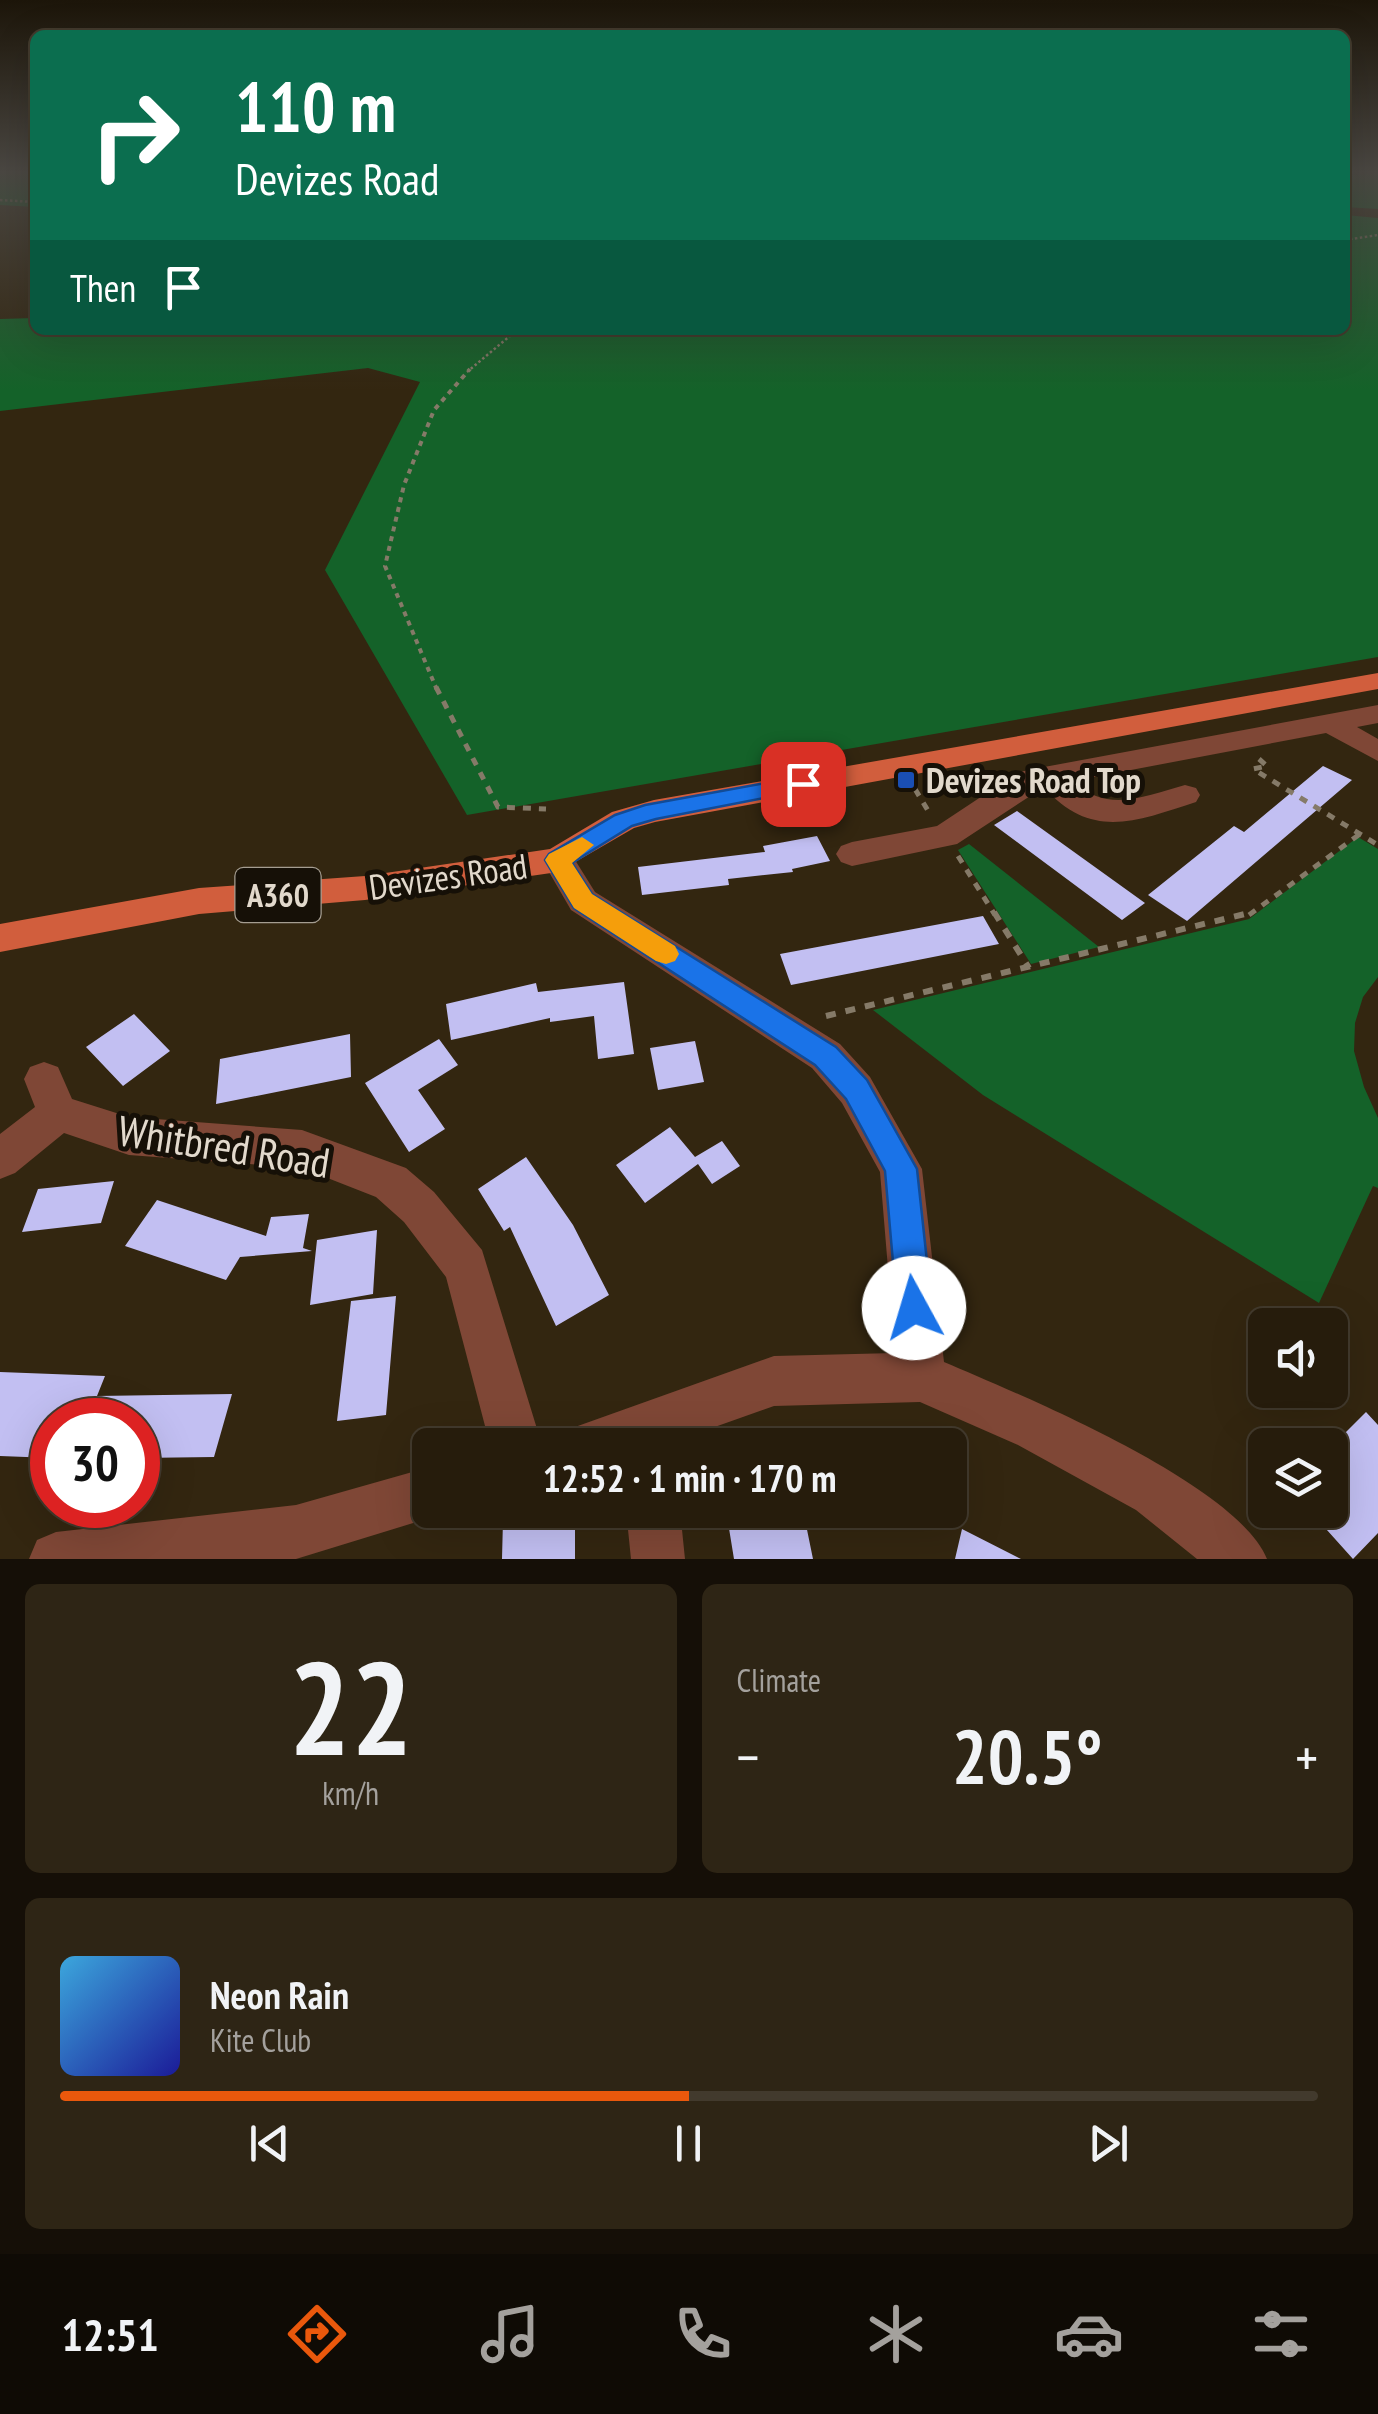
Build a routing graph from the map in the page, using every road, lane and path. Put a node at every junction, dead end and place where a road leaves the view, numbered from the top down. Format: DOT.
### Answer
graph roads {
  1 [pos="511,335"];
  2 [pos="1378,681"];
  3 [pos="1378,714"];
  4 [pos="1178,717"];
  5 [pos="1329,722"];
  6 [pos="1240,740"];
  7 [pos="1200,746"];
  8 [pos="1378,752"];
  9 [pos="1050,775"];
  10 [pos="903,784"];
  11 [pos="1185,795"];
  12 [pos="546,809"];
  13 [pos="1360,834"];
  14 [pos="944,836"];
  15 [pos="1378,845"];
  16 [pos="852,854"];
  17 [pos="558,860"];
  18 [pos="0,938"];
  19 [pos="1029,968"];
  20 [pos="818,1018"];
  21 [pos="0,1158"];
  22 [pos="921,1377"];
  23 [pos="511,1428"];
  24 [pos="653,1428"];
  25 [pos="412,1498"];
  26 [pos="655,1528"];
  27 [pos="56,1559"];
  28 [pos="658,1559"];
  29 [pos="1240,1559"];
  1 -- 12 [label="path"];
  2 -- 4 [label="main road, Devizes Road / A360"];
  3 -- 5 [label="street"];
  4 -- 7 [label="street"];
  4 -- 17 [label="main road, Devizes Road / A360"];
  5 -- 6 [label="street"];
  5 -- 8 [label="street"];
  6 -- 7 [label="street"];
  6 -- 13 [label="path"];
  7 -- 9 [label="street"];
  9 -- 11 [label="street"];
  9 -- 14 [label="street"];
  10 -- 14 [label="path"];
  13 -- 15 [label="path"];
  13 -- 19 [label="path"];
  14 -- 16 [label="street"];
  14 -- 19 [label="path"];
  17 -- 18 [label="main road, Devizes Road / A360"];
  17 -- 22 [label="street"];
  19 -- 20 [label="path"];
  21 -- 23 [label="street, Whitbred Road"];
  22 -- 24 [label="street"];
  22 -- 29 [label="street"];
  25 -- 27 [label="street"];
  26 -- 28 [label="street"];
}
